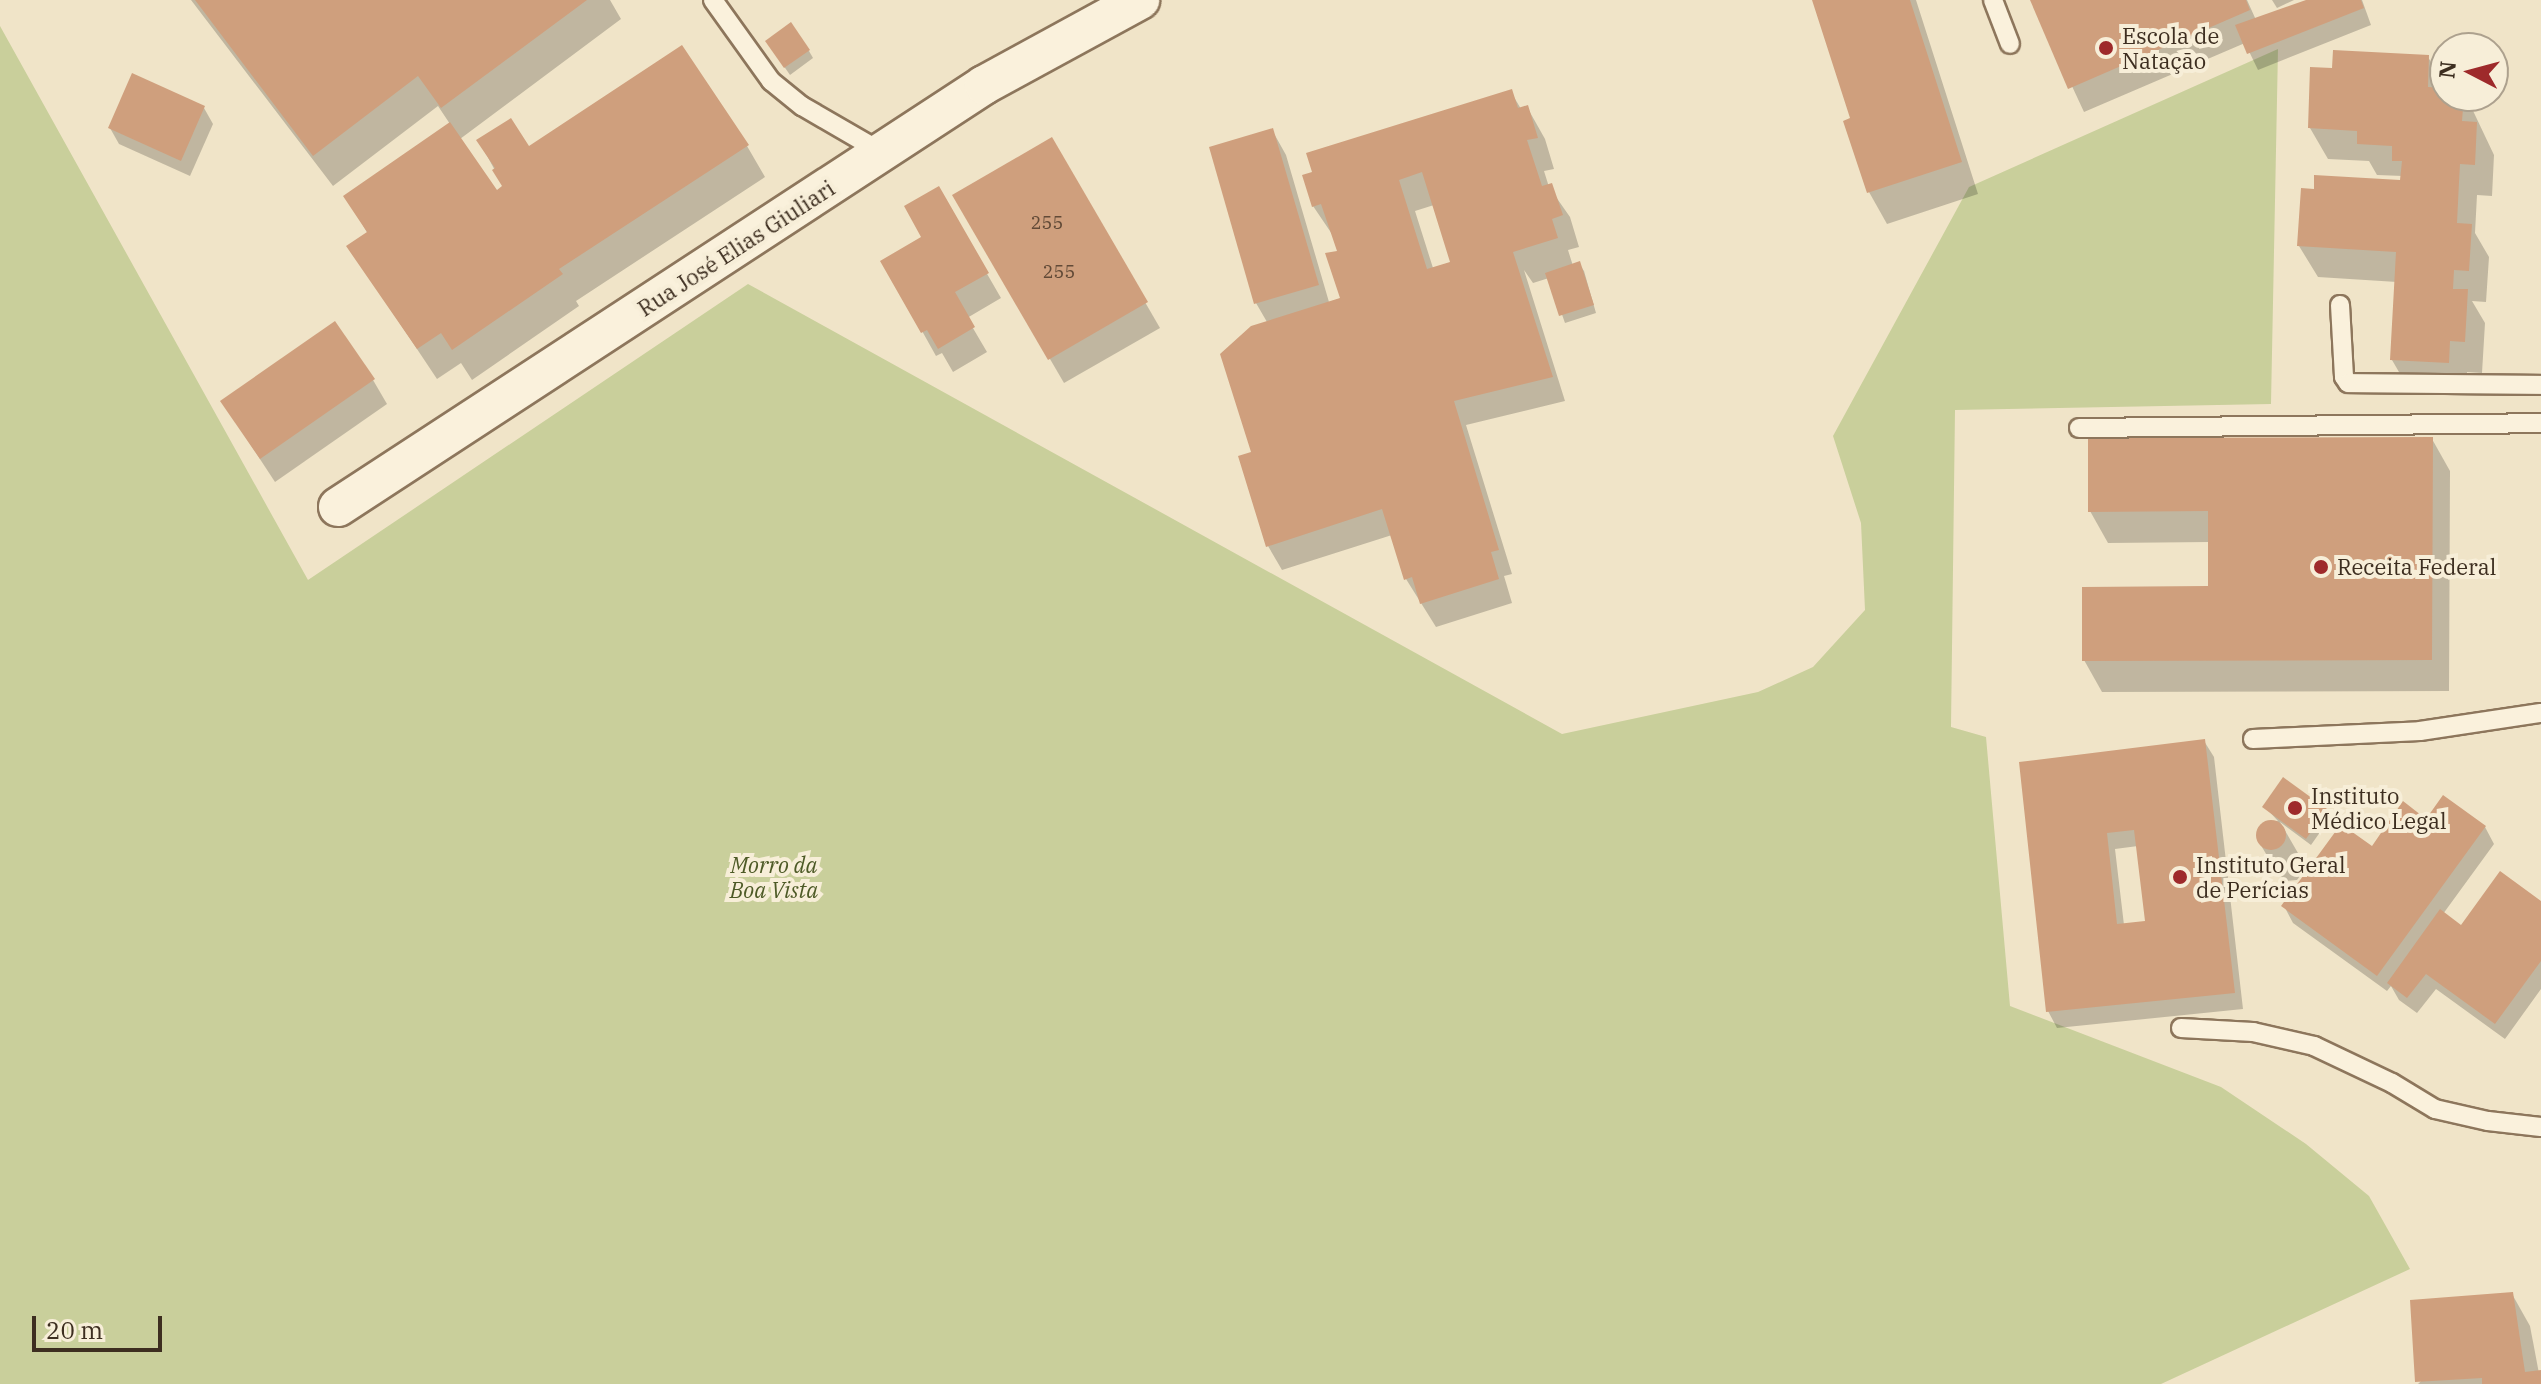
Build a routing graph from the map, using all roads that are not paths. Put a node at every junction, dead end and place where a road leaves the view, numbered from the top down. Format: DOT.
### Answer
graph roads {
  1 [pos="713,0"];
  2 [pos="1140,0"];
  3 [pos="1993,0"];
  4 [pos="2010,44"];
  5 [pos="883,153"];
  6 [pos="2340,305"];
  7 [pos="2541,385"];
  8 [pos="2541,423"];
  9 [pos="2079,428"];
  10 [pos="338,507"];
  11 [pos="2541,713"];
  12 [pos="2253,739"];
  13 [pos="2181,1028"];
  14 [pos="2541,1127"];
  1 -- 5 [label="lane"];
  2 -- 5 [label="street, Rua José Elias Giuliari"];
  3 -- 4 [label="lane"];
  5 -- 10 [label="street, Rua José Elias Giuliari"];
  6 -- 7 [label="lane"];
  8 -- 9 [label="lane"];
  11 -- 12 [label="lane"];
  13 -- 14 [label="lane"];
}
